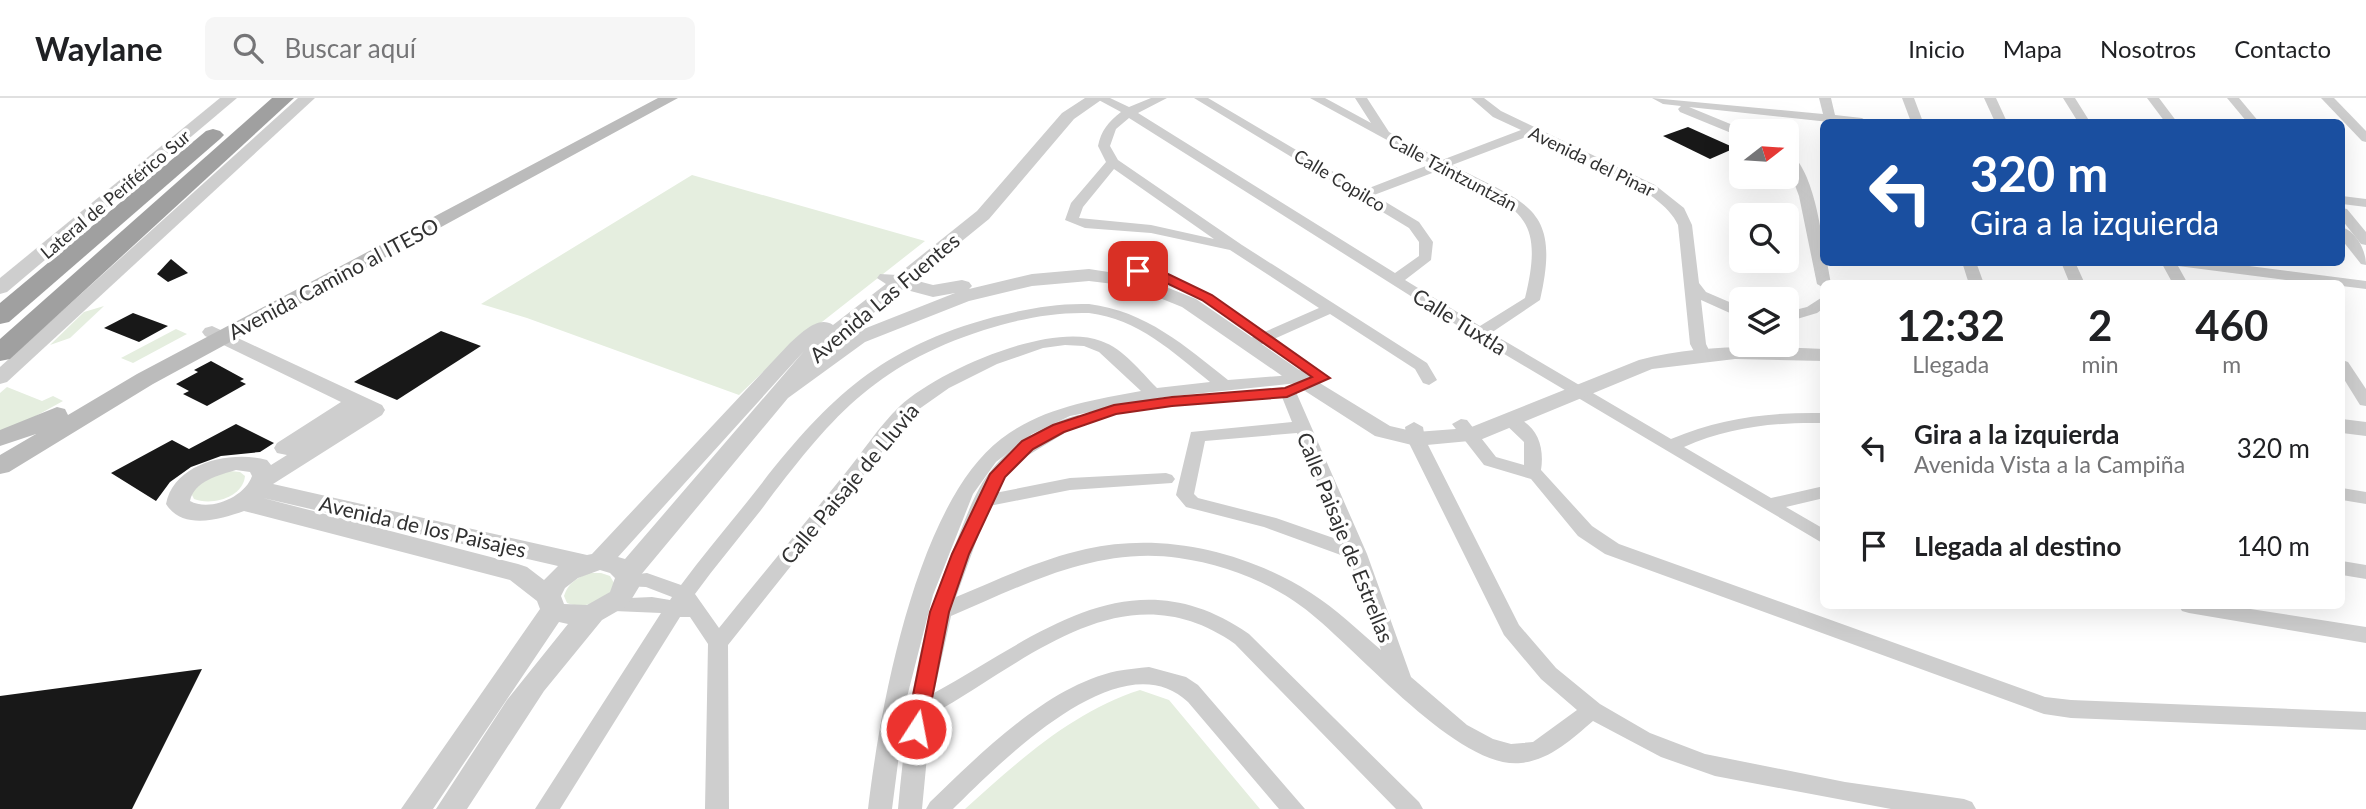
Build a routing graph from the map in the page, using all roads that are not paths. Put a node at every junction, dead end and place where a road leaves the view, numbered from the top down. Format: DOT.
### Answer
graph roads {
  1 [pos="229,98"];
  2 [pos="257,98"];
  3 [pos="287,98"];
  4 [pos="307,98"];
  5 [pos="654,98"];
  6 [pos="670,98"];
  7 [pos="1077,98"];
  8 [pos="1099,98"];
  9 [pos="1161,98"];
  10 [pos="1200,98"];
  11 [pos="1316,98"];
  12 [pos="1361,98"];
  13 [pos="1477,98"];
  14 [pos="1825,98"];
  15 [pos="1908,98"];
  16 [pos="1990,98"];
  17 [pos="2069,98"];
  18 [pos="2152,98"];
  19 [pos="2233,98"];
  20 [pos="2248,98"];
  21 [pos="2327,98"];
  22 [pos="1663,99"];
  23 [pos="1736,104"];
  24 [pos="1126,113"];
  25 [pos="1830,119"];
  26 [pos="1916,119"];
  27 [pos="2000,119"];
  28 [pos="2082,119"];
  29 [pos="2169,119"];
  30 [pos="2250,119"];
  31 [pos="2266,119"];
  32 [pos="1729,128"];
  33 [pos="1530,131"];
  34 [pos="1388,136"];
  35 [pos="2366,138"];
  36 [pos="1113,162"];
  37 [pos="1442,165"];
  38 [pos="1799,173"];
  39 [pos="215,180"];
  40 [pos="1365,194"];
  41 [pos="2345,200"];
  42 [pos="2366,203"];
  43 [pos="2345,216"];
  44 [pos="1817,219"];
  45 [pos="70,232"];
  46 [pos="2345,235"];
  47 [pos="2366,241"];
  48 [pos="1820,247"];
  49 [pos="1237,248"];
  50 [pos="2366,261"];
  51 [pos="2215,266"];
  52 [pos="2278,273"];
  53 [pos="895,280"];
  54 [pos="1395,280"];
  55 [pos="2329,280"];
  56 [pos="2345,282"];
  57 [pos="1692,283"];
  58 [pos="2366,285"];
  59 [pos="0,288"];
  60 [pos="0,297"];
  61 [pos="1820,303"];
  62 [pos="1729,307"];
  63 [pos="1331,308"];
  64 [pos="1799,314"];
  65 [pos="0,316"];
  66 [pos="1480,333"];
  67 [pos="217,335"];
  68 [pos="1257,341"];
  69 [pos="1729,343"];
  70 [pos="1799,344"];
  71 [pos="1820,346"];
  72 [pos="1701,349"];
  73 [pos="0,353"];
  74 [pos="1820,355"];
  75 [pos="2345,370"];
  76 [pos="0,378"];
  77 [pos="1429,380"];
  78 [pos="1306,381"];
  79 [pos="1224,385"];
  80 [pos="1569,387"];
  81 [pos="1153,394"];
  82 [pos="775,397"];
  83 [pos="2366,401"];
  84 [pos="1112,406"];
  85 [pos="2345,417"];
  86 [pos="1820,418"];
  87 [pos="1509,420"];
  88 [pos="2366,420"];
  89 [pos="2345,426"];
  90 [pos="1302,427"];
  91 [pos="2366,429"];
  92 [pos="1467,430"];
  93 [pos="1415,433"];
  94 [pos="0,438"];
  95 [pos="1670,446"];
  96 [pos="0,466"];
  97 [pos="1532,472"];
  98 [pos="1166,479"];
  99 [pos="256,484"];
  100 [pos="1820,493"];
  101 [pos="2345,494"];
  102 [pos="2366,498"];
  103 [pos="983,501"];
  104 [pos="1769,505"];
  105 [pos="1820,536"];
  106 [pos="1357,554"];
  107 [pos="593,562"];
  108 [pos="2345,568"];
  109 [pos="2366,572"];
  110 [pos="629,577"];
  111 [pos="551,603"];
  112 [pos="686,605"];
  113 [pos="2207,609"];
  114 [pos="603,610"];
  115 [pos="940,612"];
  116 [pos="2366,635"];
  117 [pos="718,643"];
  118 [pos="1402,682"];
  119 [pos="1592,709"];
  120 [pos="919,711"];
  121 [pos="2366,721"];
  122 [pos="1880,799"];
  123 [pos="415,809"];
  124 [pos="451,809"];
  125 [pos="547,809"];
  126 [pos="717,809"];
  127 [pos="880,809"];
  128 [pos="910,809"];
  129 [pos="938,809"];
  130 [pos="1293,809"];
  131 [pos="1411,809"];
  132 [pos="1856,809"];
  133 [pos="1964,809"];
  1 -- 45 [label="street, Lateral de Periférico Sur"];
  2 -- 65 [label="highway"];
  3 -- 39 [label="highway"];
  3 -- 73 [label="highway"];
  4 -- 39 [label="street"];
  5 -- 67 [label="main road, Avenida Camino al ITESO"];
  6 -- 67 [label="main road, Avenida Camino al ITESO"];
  7 -- 53 [label="street, Avenida Las Fuentes"];
  8 -- 24 [label="street, Calle Tuxtla"];
  8 -- 53 [label="street, Avenida Las Fuentes"];
  9 -- 24 [label="street"];
  10 -- 40 [label="street, Calle Copilco"];
  11 -- 34 [label="street, Calle Tzintzuntzán"];
  12 -- 34 [label="street"];
  13 -- 33 [label="street, Avenida del Pinar"];
  14 -- 25 [label="street"];
  15 -- 26 [label="street"];
  16 -- 27 [label="street"];
  17 -- 28 [label="street"];
  18 -- 29 [label="street"];
  19 -- 30 [label="street"];
  20 -- 31 [label="street"];
  21 -- 35 [label="street"];
  22 -- 23 [label="street"];
  22 -- 32 [label="street"];
  23 -- 25 [label="street"];
  24 -- 36 [label="street"];
  24 -- 54 [label="street, Calle Tuxtla"];
  33 -- 37 [label="street"];
  33 -- 57 [label="street, Avenida del Pinar"];
  34 -- 37 [label="street, Calle Tzintzuntzán"];
  36 -- 49 [label="street"];
  36 -- 49 [label="street"];
  37 -- 40 [label="street"];
  37 -- 66 [label="street, Calle Tzintzuntzán"];
  38 -- 44 [label="street"];
  39 -- 76 [label="street"];
  40 -- 54 [label="street, Calle Copilco"];
  41 -- 42 [label="street"];
  43 -- 47 [label="street"];
  44 -- 48 [label="street"];
  45 -- 59 [label="street, Lateral de Periférico Sur"];
  45 -- 60 [label="highway"];
  46 -- 50 [label="street"];
  49 -- 63 [label="street"];
  51 -- 52 [label="street"];
  52 -- 55 [label="street"];
  53 -- 68 [label="street"];
  53 -- 82 [label="street, Avenida Las Fuentes"];
  53 -- 107 [label="street, Avenida Las Fuentes"];
  54 -- 66 [label="street, Calle Tuxtla"];
  56 -- 58 [label="street"];
  57 -- 62 [label="street"];
  57 -- 72 [label="street, Avenida del Pinar"];
  61 -- 64 [label="street"];
  63 -- 68 [label="street"];
  63 -- 77 [label="street"];
  66 -- 80 [label="street, Calle Tuxtla"];
  67 -- 94 [label="main road, Avenida Camino al ITESO"];
  67 -- 96 [label="main road, Avenida Camino al ITESO"];
  67 -- 99 [label="street"];
  68 -- 78 [label="street"];
  68 -- 82 [label="street"];
  69 -- 72 [label="street"];
  70 -- 71 [label="street"];
  72 -- 74 [label="street"];
  72 -- 80 [label="street"];
  75 -- 83 [label="street"];
  78 -- 79 [label="street"];
  78 -- 84 [label="street"];
  78 -- 90 [label="street, Calle Paisaje de Estrellas"];
  78 -- 93 [label="street"];
  79 -- 81 [label="street"];
  79 -- 112 [label="street"];
  80 -- 87 [label="street"];
  80 -- 92 [label="street"];
  80 -- 95 [label="street, Calle Tuxtla"];
  81 -- 84 [label="street"];
  81 -- 117 [label="street, Calle Paisaje de Lluvia"];
  82 -- 110 [label="street, Avenida Las Fuentes"];
  84 -- 103 [label="street"];
  84 -- 127 [label="street"];
  85 -- 88 [label="street"];
  86 -- 95 [label="street"];
  87 -- 92 [label="street"];
  87 -- 97 [label="street"];
  89 -- 91 [label="street"];
  90 -- 106 [label="street, Calle Paisaje de Estrellas"];
  90 -- 106 [label="street"];
  92 -- 93 [label="street"];
  92 -- 97 [label="street"];
  93 -- 119 [label="street"];
  95 -- 104 [label="street, Calle Tuxtla"];
  97 -- 121 [label="street"];
  98 -- 103 [label="street"];
  99 -- 107 [label="street, Avenida de los Paisajes"];
  99 -- 111 [label="street, Avenida de los Paisajes"];
  100 -- 104 [label="street"];
  101 -- 102 [label="street"];
  103 -- 115 [label="street"];
  104 -- 105 [label="street, Calle Tuxtla"];
  106 -- 118 [label="street, Calle Paisaje de Estrellas"];
  107 -- 110 [label="street, Avenida de los Paisajes"];
  107 -- 111 [label="street, Avenida Las Fuentes"];
  108 -- 109 [label="street"];
  110 -- 112 [label="street"];
  110 -- 114 [label="street, Avenida Las Fuentes"];
  111 -- 114 [label="street"];
  111 -- 123 [label="street"];
  112 -- 114 [label="street"];
  112 -- 117 [label="street"];
  112 -- 125 [label="street"];
  113 -- 116 [label="street"];
  114 -- 124 [label="street"];
  115 -- 118 [label="street"];
  115 -- 120 [label="street"];
  117 -- 126 [label="street"];
  118 -- 119 [label="street"];
  119 -- 122 [label="street"];
  120 -- 128 [label="street"];
  120 -- 131 [label="street"];
  122 -- 132 [label="street"];
  122 -- 133 [label="street"];
  129 -- 130 [label="street"];
}
